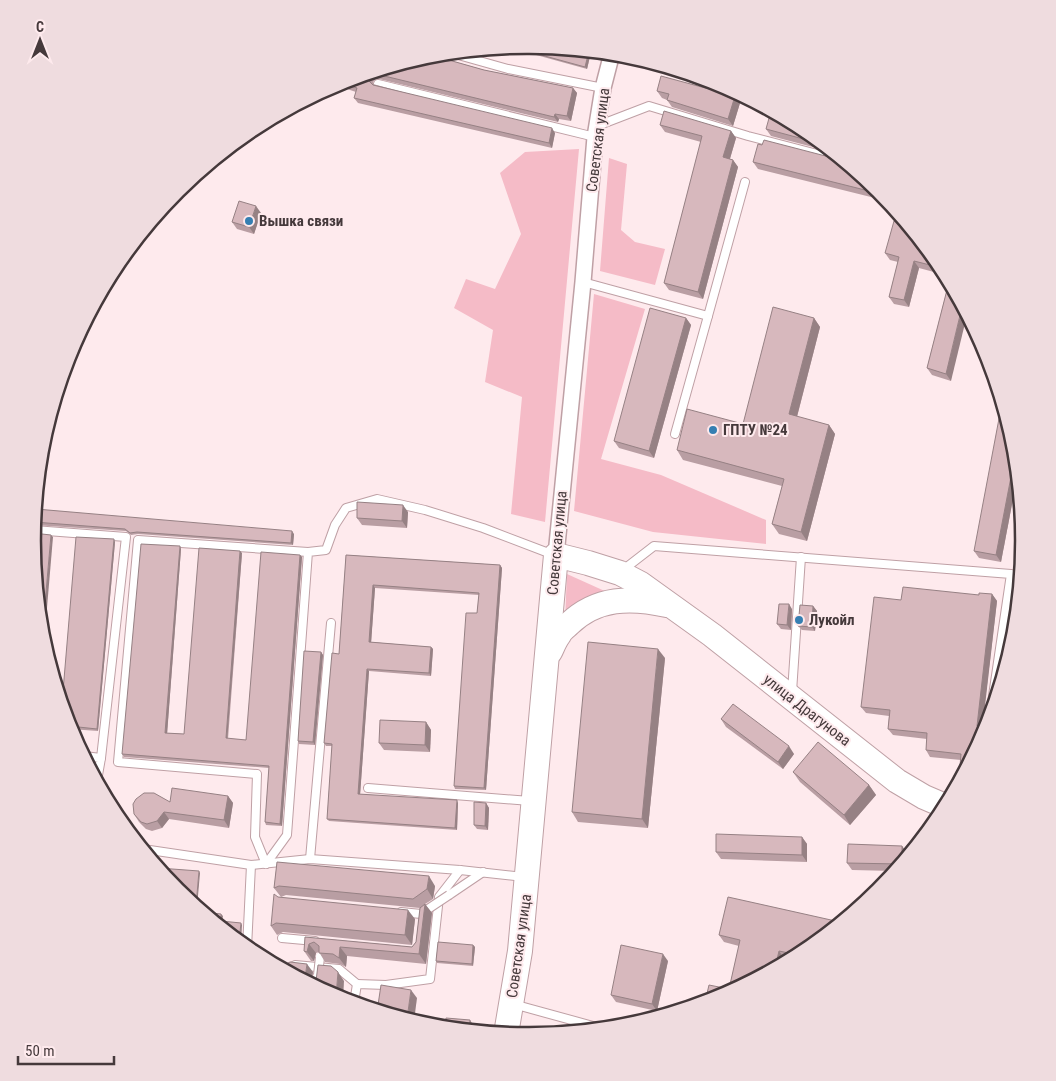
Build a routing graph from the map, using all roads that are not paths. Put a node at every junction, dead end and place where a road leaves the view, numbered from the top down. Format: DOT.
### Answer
graph roads {
  1 [pos="469,57"];
  2 [pos="610,61"];
  3 [pos="378,84"];
  4 [pos="603,88"];
  5 [pos="596,132"];
  6 [pos="828,157"];
  7 [pos="745,182"];
  8 [pos="583,282"];
  9 [pos="708,316"];
  10 [pos="675,434"];
  11 [pos="41,531"];
  12 [pos="308,552"];
  13 [pos="556,555"];
  14 [pos="801,557"];
  15 [pos="620,573"];
  16 [pos="673,606"];
  17 [pos="331,624"];
  18 [pos="547,656"];
  19 [pos="997,670"];
  20 [pos="792,697"];
  21 [pos="91,757"];
  22 [pos="101,758"];
  23 [pos="99,771"];
  24 [pos="368,788"];
  25 [pos="535,801"];
  26 [pos="938,803"];
  27 [pos="153,851"];
  28 [pos="310,859"];
  29 [pos="266,864"];
  30 [pos="251,865"];
  31 [pos="460,870"];
  32 [pos="483,872"];
  33 [pos="528,878"];
  34 [pos="391,911"];
  35 [pos="424,912"];
  36 [pos="420,923"];
  37 [pos="247,938"];
  38 [pos="282,938"];
  39 [pos="293,966"];
  40 [pos="318,979"];
  41 [pos="357,984"];
  42 [pos="355,995"];
  43 [pos="511,1004"];
  44 [pos="587,1024"];
  45 [pos="507,1026"];
  1 -- 4 [label="lane"];
  2 -- 4 [label="street, Советская улица"];
  3 -- 5 [label="lane"];
  4 -- 5 [label="street, Советская улица"];
  5 -- 6 [label="lane"];
  5 -- 8 [label="street, Советская улица"];
  7 -- 9 [label="lane"];
  8 -- 9 [label="lane"];
  8 -- 13 [label="street, Советская улица"];
  9 -- 10 [label="lane"];
  11 -- 22 [label="lane"];
  12 -- 13 [label="lane"];
  12 -- 29 [label="lane"];
  12 -- 29 [label="lane"];
  13 -- 15 [label="main road, улица Драгунова"];
  13 -- 18 [label="main road, Советская улица"];
  14 -- 15 [label="lane"];
  14 -- 19 [label="lane"];
  14 -- 20 [label="lane"];
  15 -- 16 [label="main road, улица Драгунова"];
  16 -- 18 [label="main road"];
  16 -- 20 [label="main road, улица Драгунова"];
  17 -- 28 [label="lane"];
  18 -- 25 [label="main road, Советская улица"];
  20 -- 26 [label="main road, улица Драгунова"];
  21 -- 22 [label="lane"];
  22 -- 23 [label="lane"];
  24 -- 25 [label="lane"];
  25 -- 33 [label="main road, Советская улица"];
  27 -- 30 [label="lane"];
  28 -- 29 [label="lane"];
  28 -- 31 [label="lane"];
  29 -- 30 [label="lane"];
  30 -- 37 [label="lane"];
  31 -- 32 [label="lane"];
  31 -- 41 [label="lane"];
  32 -- 33 [label="lane"];
  32 -- 35 [label="lane, bridge"];
  33 -- 43 [label="main road, Советская улица"];
  34 -- 35 [label="lane"];
  35 -- 36 [label="lane"];
  38 -- 40 [label="lane, bridge"];
  39 -- 41 [label="lane"];
  41 -- 42 [label="lane"];
  43 -- 44 [label="lane"];
  43 -- 45 [label="main road, Советская улица"];
}
